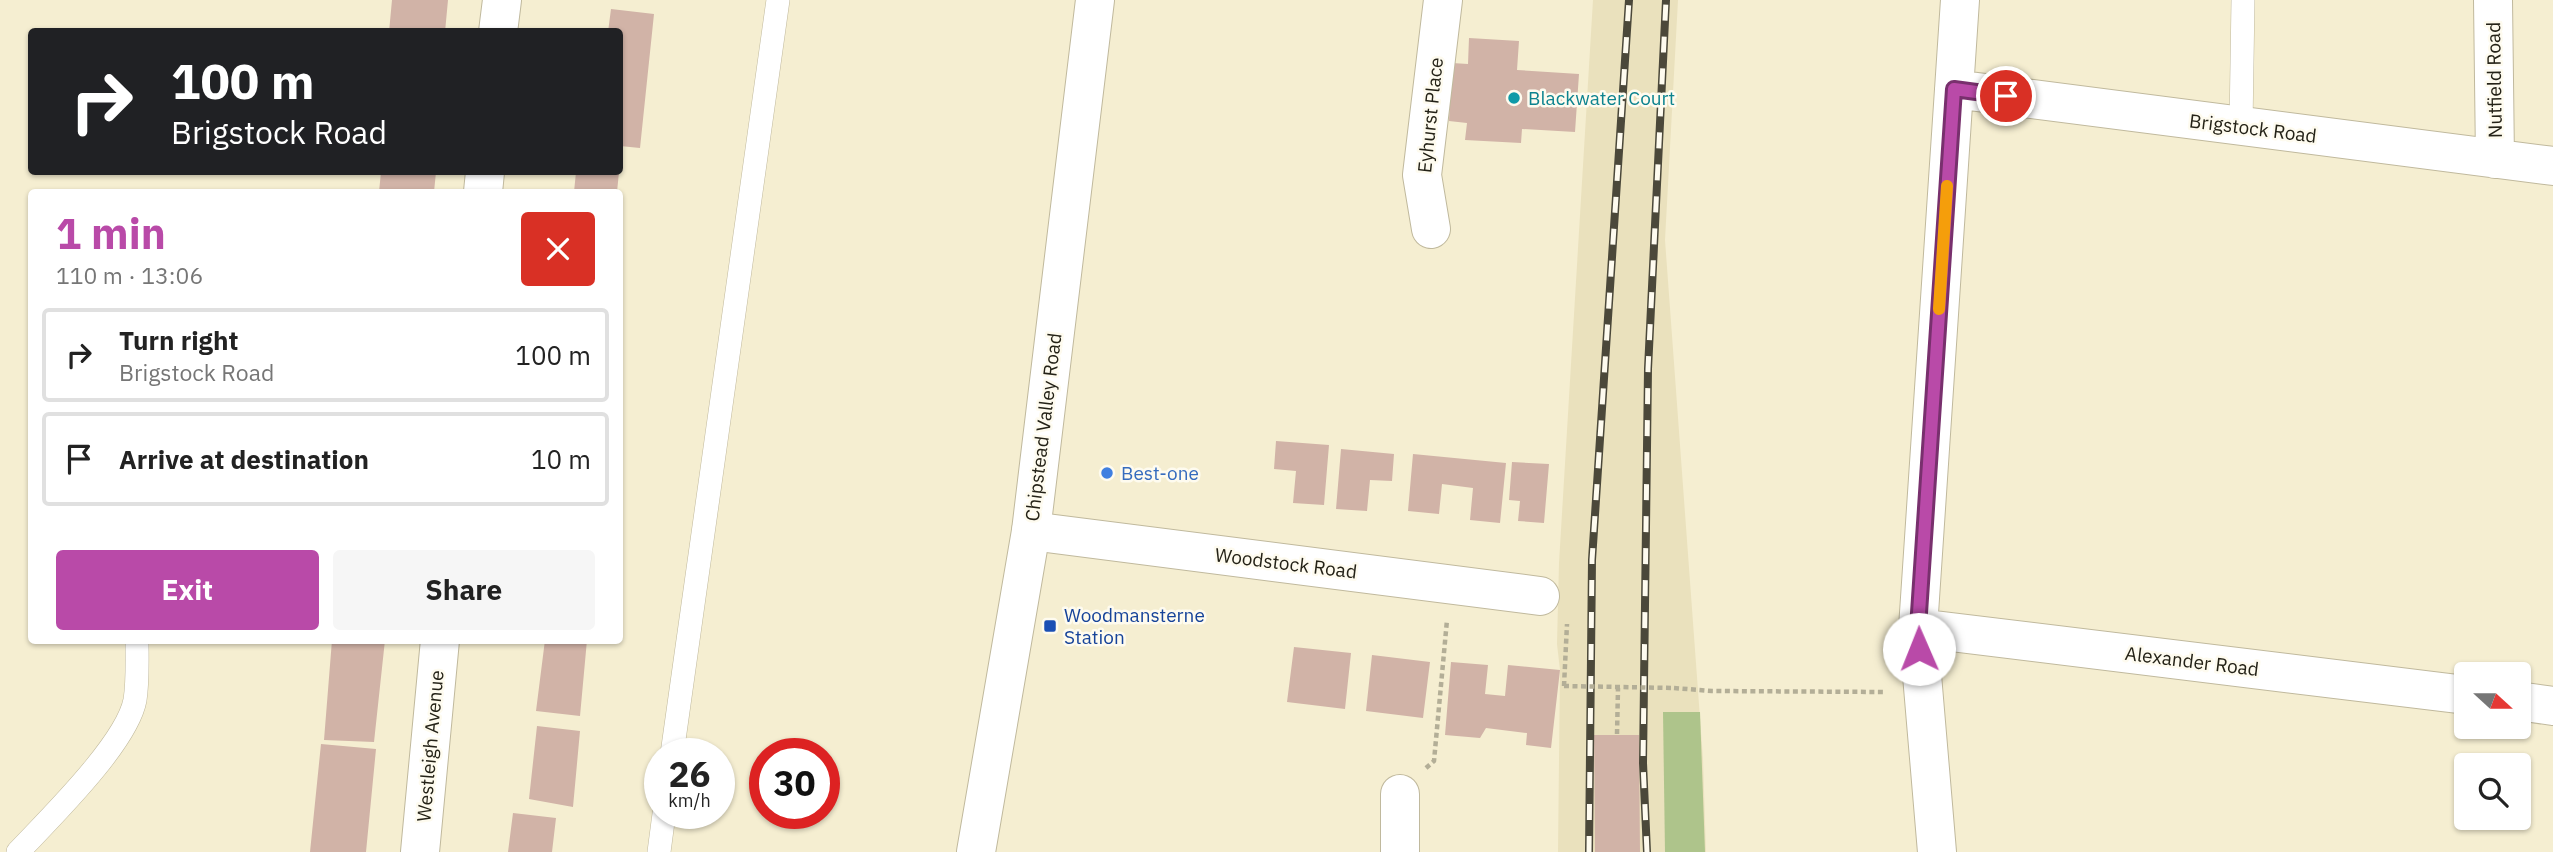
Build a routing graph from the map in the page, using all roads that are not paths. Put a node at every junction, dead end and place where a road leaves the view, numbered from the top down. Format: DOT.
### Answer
graph roads {
  1 [pos="502,0"];
  2 [pos="778,0"];
  3 [pos="1095,0"];
  4 [pos="1443,0"];
  5 [pos="1960,0"];
  6 [pos="2243,0"];
  7 [pos="2493,0"];
  8 [pos="499,28"];
  9 [pos="1954,89"];
  10 [pos="2241,126"];
  11 [pos="2495,159"];
  12 [pos="2553,166"];
  13 [pos="1431,229"];
  14 [pos="1031,531"];
  15 [pos="1554,609"];
  16 [pos="1918,628"];
  17 [pos="137,644"];
  18 [pos="440,644"];
  19 [pos="2454,694"];
  20 [pos="2531,703"];
  21 [pos="2553,706"];
  22 [pos="674,738"];
  23 [pos="1400,794"];
  24 [pos="662,829"];
  25 [pos="18,852"];
  26 [pos="420,852"];
  27 [pos="659,852"];
  28 [pos="976,852"];
  29 [pos="1400,852"];
  30 [pos="1937,852"];
  1 -- 8 [label="street"];
  2 -- 22 [label="lane"];
  3 -- 14 [label="street, Chipstead Valley Road"];
  4 -- 13 [label="street, Eyhurst Place"];
  5 -- 9 [label="street"];
  6 -- 10 [label="lane"];
  7 -- 11 [label="street, Nutfield Road"];
  9 -- 10 [label="street, Brigstock Road"];
  9 -- 16 [label="street"];
  10 -- 11 [label="street, Brigstock Road"];
  11 -- 12 [label="street, Brigstock Road"];
  14 -- 15 [label="street, Woodstock Road"];
  14 -- 28 [label="street, Chipstead Valley Road"];
  16 -- 19 [label="street, Alexander Road"];
  16 -- 30 [label="street"];
  17 -- 25 [label="lane"];
  18 -- 26 [label="street, Westleigh Avenue"];
  20 -- 21 [label="street"];
  23 -- 29 [label="street"];
  24 -- 27 [label="lane"];
}
